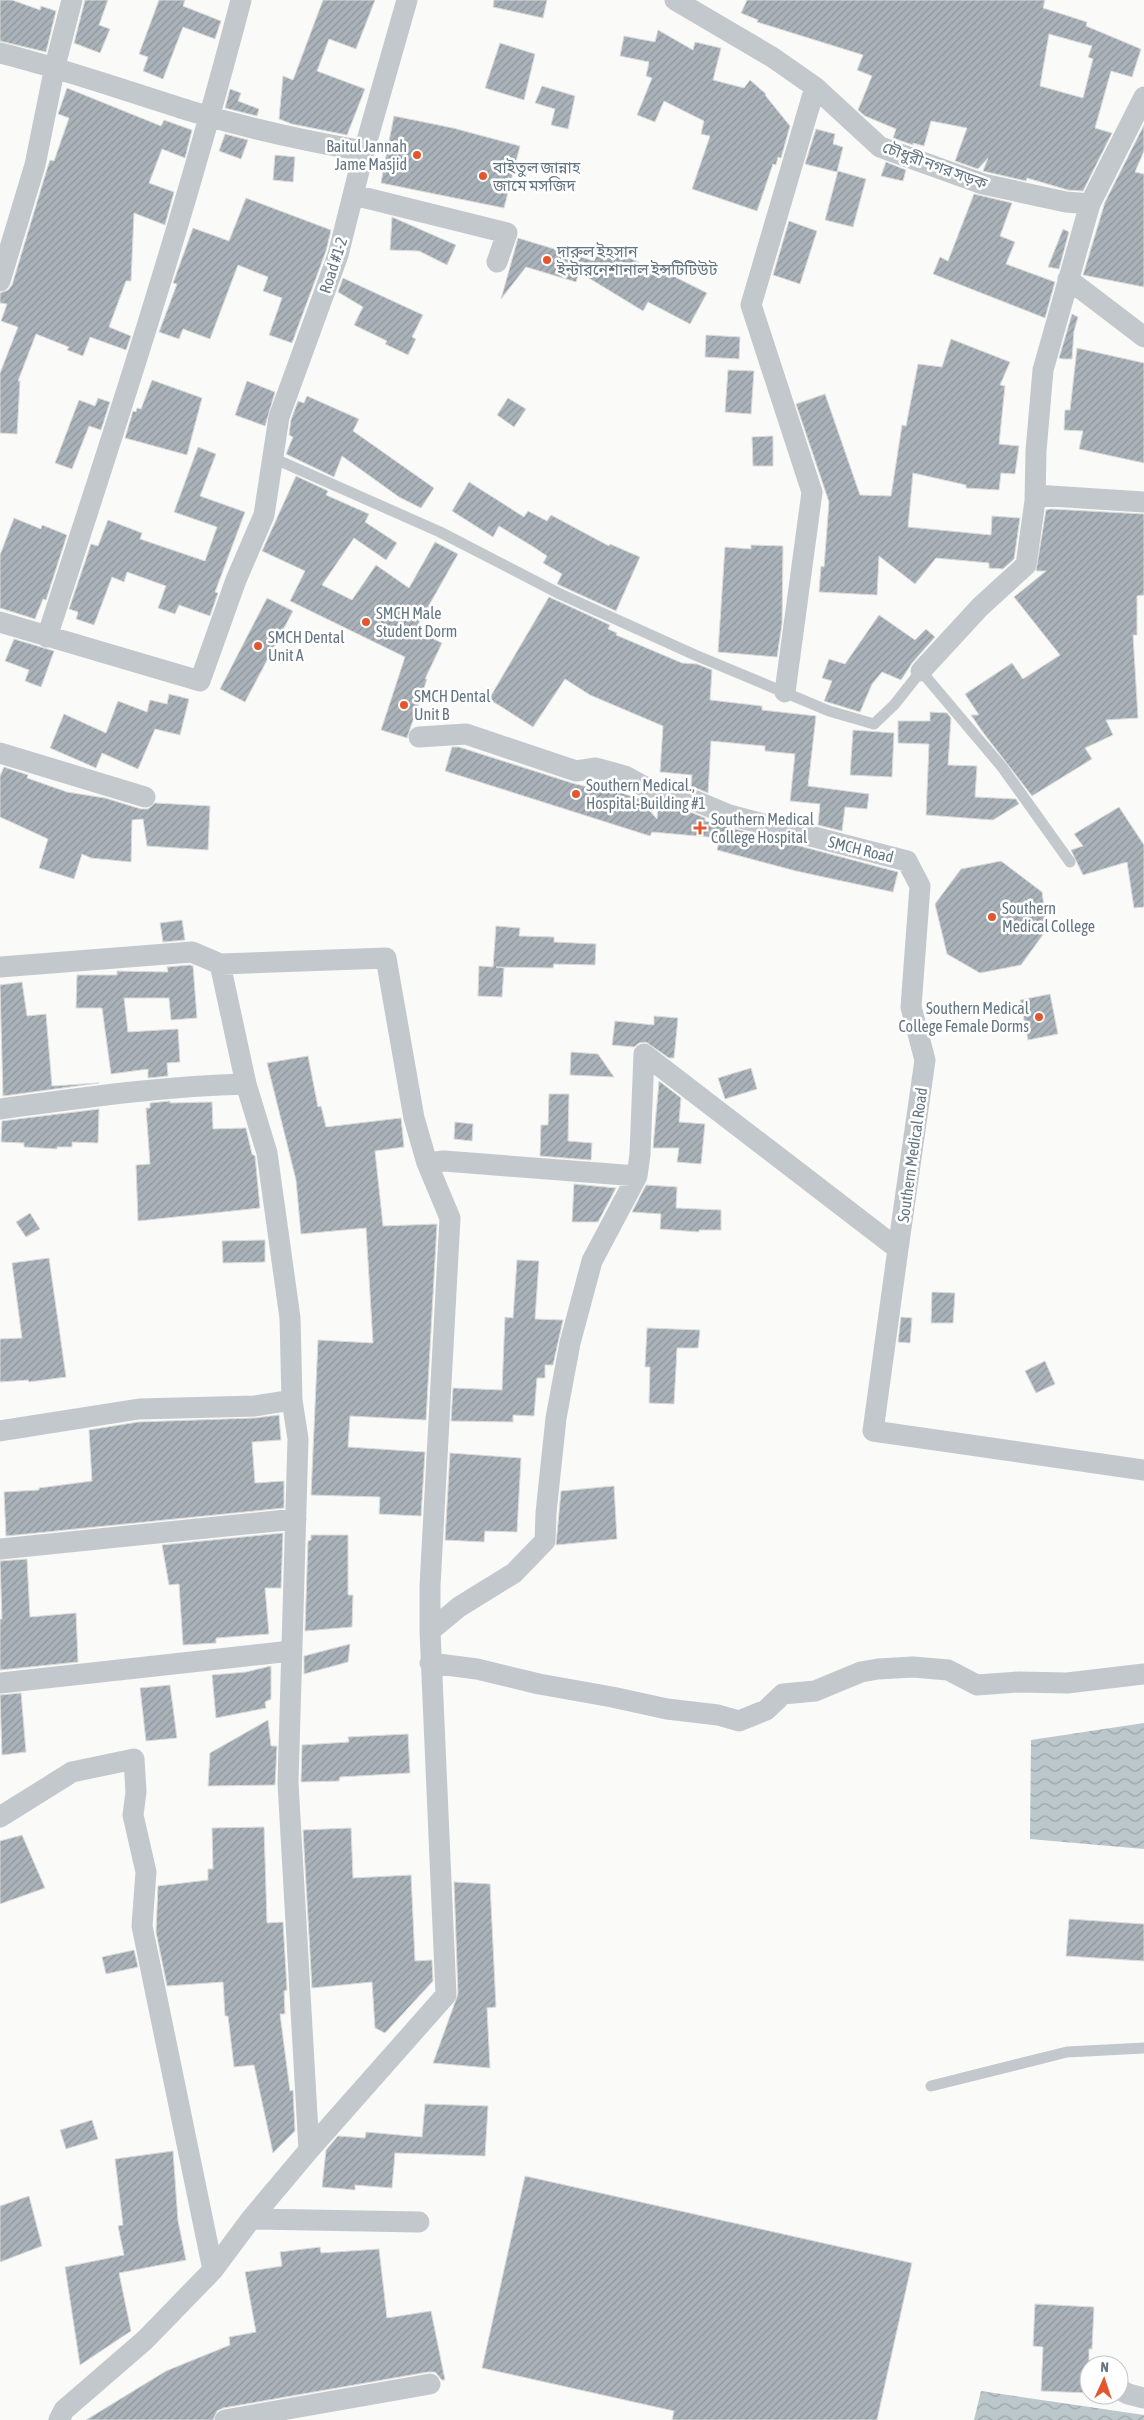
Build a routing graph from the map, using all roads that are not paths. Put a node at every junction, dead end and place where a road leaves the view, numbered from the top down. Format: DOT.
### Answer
graph roads {
  1 [pos="72,0"];
  2 [pos="241,0"];
  3 [pos="407,0"];
  4 [pos="674,0"];
  5 [pos="0,52"];
  6 [pos="55,66"];
  7 [pos="815,87"];
  8 [pos="1144,97"];
  9 [pos="210,116"];
  10 [pos="364,151"];
  11 [pos="354,195"];
  12 [pos="1090,204"];
  13 [pos="496,262"];
  14 [pos="1068,279"];
  15 [pos="0,281"];
  16 [pos="1144,336"];
  17 [pos="273,458"];
  18 [pos="1035,495"];
  19 [pos="1144,502"];
  20 [pos="0,622"];
  21 [pos="47,637"];
  22 [pos="921,671"];
  23 [pos="786,692"];
  24 [pos="419,737"];
  25 [pos="0,753"];
  26 [pos="145,797"];
  27 [pos="1070,862"];
  28 [pos="220,964"];
  29 [pos="0,967"];
  30 [pos="925,1060"];
  31 [pos="246,1084"];
  32 [pos="0,1109"];
  33 [pos="426,1163"];
  34 [pos="636,1176"];
  35 [pos="898,1249"];
  36 [pos="292,1400"];
  37 [pos="0,1431"];
  38 [pos="1144,1470"];
  39 [pos="296,1519"];
  40 [pos="0,1549"];
  41 [pos="430,1631"];
  42 [pos="291,1651"];
  43 [pos="430,1663"];
  44 [pos="1144,1674"];
  45 [pos="0,1683"];
  46 [pos="0,1816"];
  47 [pos="1144,2048"];
  48 [pos="931,2086"];
  49 [pos="309,2150"];
  50 [pos="251,2219"];
  51 [pos="419,2222"];
  52 [pos="213,2270"];
  53 [pos="430,2384"];
  54 [pos="1129,2394"];
  55 [pos="1144,2398"];
  56 [pos="59,2420"];
  57 [pos="225,2420"];
  1 -- 6 [label="street"];
  2 -- 9 [label="street"];
  3 -- 10 [label="street, Road #1-2"];
  4 -- 7 [label="street, চৌধুরী নগর সড়ক"];
  5 -- 6 [label="street"];
  6 -- 9 [label="street"];
  6 -- 15 [label="street"];
  7 -- 12 [label="street, চৌধুরী নগর সড়ক"];
  7 -- 23 [label="street"];
  8 -- 12 [label="street"];
  9 -- 10 [label="street"];
  9 -- 21 [label="street"];
  10 -- 11 [label="street, Road #1-2"];
  11 -- 13 [label="street"];
  11 -- 17 [label="street, Road #1-2"];
  12 -- 14 [label="street"];
  14 -- 16 [label="street"];
  14 -- 18 [label="street"];
  17 -- 21 [label="street, Road #1-2"];
  17 -- 23 [label="lane"];
  18 -- 19 [label="street"];
  18 -- 22 [label="street"];
  20 -- 21 [label="street"];
  22 -- 23 [label="lane"];
  22 -- 27 [label="lane"];
  24 -- 30 [label="street, SMCH Road"];
  25 -- 26 [label="street"];
  28 -- 29 [label="street"];
  28 -- 31 [label="street"];
  28 -- 33 [label="street"];
  30 -- 35 [label="street, Southern Medical Road"];
  31 -- 32 [label="street"];
  31 -- 36 [label="street"];
  33 -- 34 [label="street"];
  33 -- 41 [label="street"];
  34 -- 35 [label="street"];
  34 -- 41 [label="street"];
  35 -- 38 [label="street, Southern Medical Road"];
  36 -- 37 [label="street"];
  36 -- 39 [label="street"];
  39 -- 40 [label="street"];
  39 -- 42 [label="street"];
  41 -- 43 [label="street"];
  42 -- 45 [label="street"];
  42 -- 49 [label="street"];
  43 -- 44 [label="street"];
  43 -- 49 [label="street"];
  46 -- 52 [label="street"];
  47 -- 48 [label="lane"];
  49 -- 50 [label="street"];
  50 -- 51 [label="street"];
  50 -- 52 [label="street"];
  52 -- 56 [label="street"];
  53 -- 57 [label="street"];
  54 -- 55 [label="street"];
}
